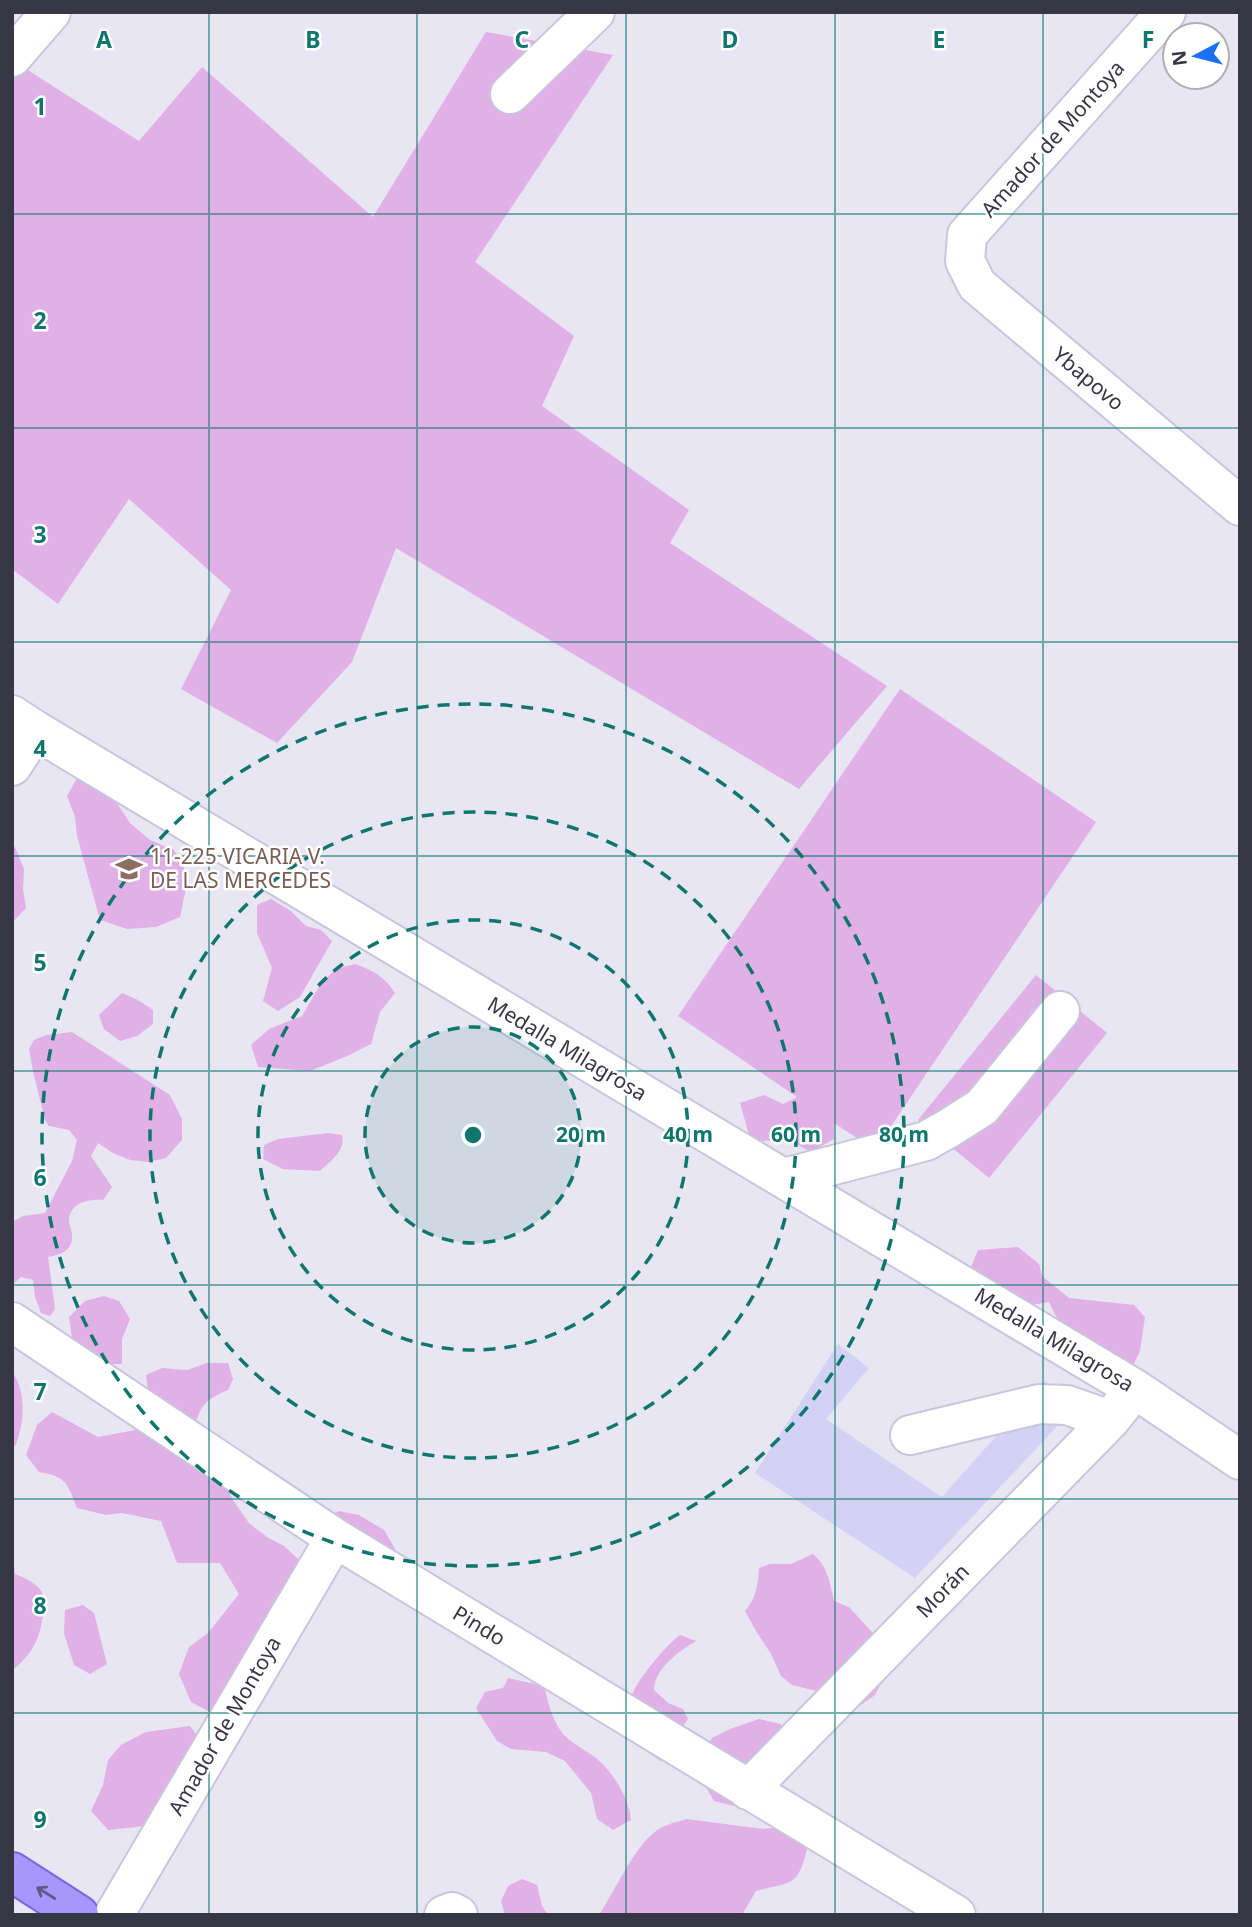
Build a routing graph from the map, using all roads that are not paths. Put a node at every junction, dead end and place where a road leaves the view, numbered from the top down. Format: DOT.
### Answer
graph roads {
  1 [pos="51,12"];
  2 [pos="595,12"];
  3 [pos="1166,12"];
  4 [pos="12,57"];
  5 [pos="510,94"];
  6 [pos="967,235"];
  7 [pos="1240,506"];
  8 [pos="23,722"];
  9 [pos="12,766"];
  10 [pos="1060,1012"];
  11 [pos="784,1178"];
  12 [pos="12,1322"];
  13 [pos="1135,1389"];
  14 [pos="1110,1420"];
  15 [pos="909,1435"];
  16 [pos="1240,1460"];
  17 [pos="335,1538"];
  18 [pos="748,1790"];
  19 [pos="12,1872"];
  20 [pos="79,1915"];
  21 [pos="114,1915"];
  22 [pos="444,1915"];
  23 [pos="458,1915"];
  24 [pos="956,1915"];
  1 -- 4 [label="street"];
  2 -- 5 [label="street"];
  3 -- 6 [label="street, Amador de Montoya"];
  6 -- 7 [label="street, Ybapovo"];
  8 -- 9 [label="street"];
  8 -- 11 [label="street, Medalla Milagrosa"];
  10 -- 11 [label="street"];
  11 -- 13 [label="street, Medalla Milagrosa"];
  12 -- 17 [label="street, Pindo"];
  13 -- 14 [label="street, Morán"];
  13 -- 16 [label="street, Medalla Milagrosa"];
  14 -- 15 [label="street"];
  14 -- 18 [label="street, Morán"];
  17 -- 18 [label="street, Pindo"];
  17 -- 21 [label="street, Amador de Montoya"];
  18 -- 24 [label="street, Pindo"];
  20 -- 19 [label="main road, one-way"];
  22 -- 23 [label="street"];
}
